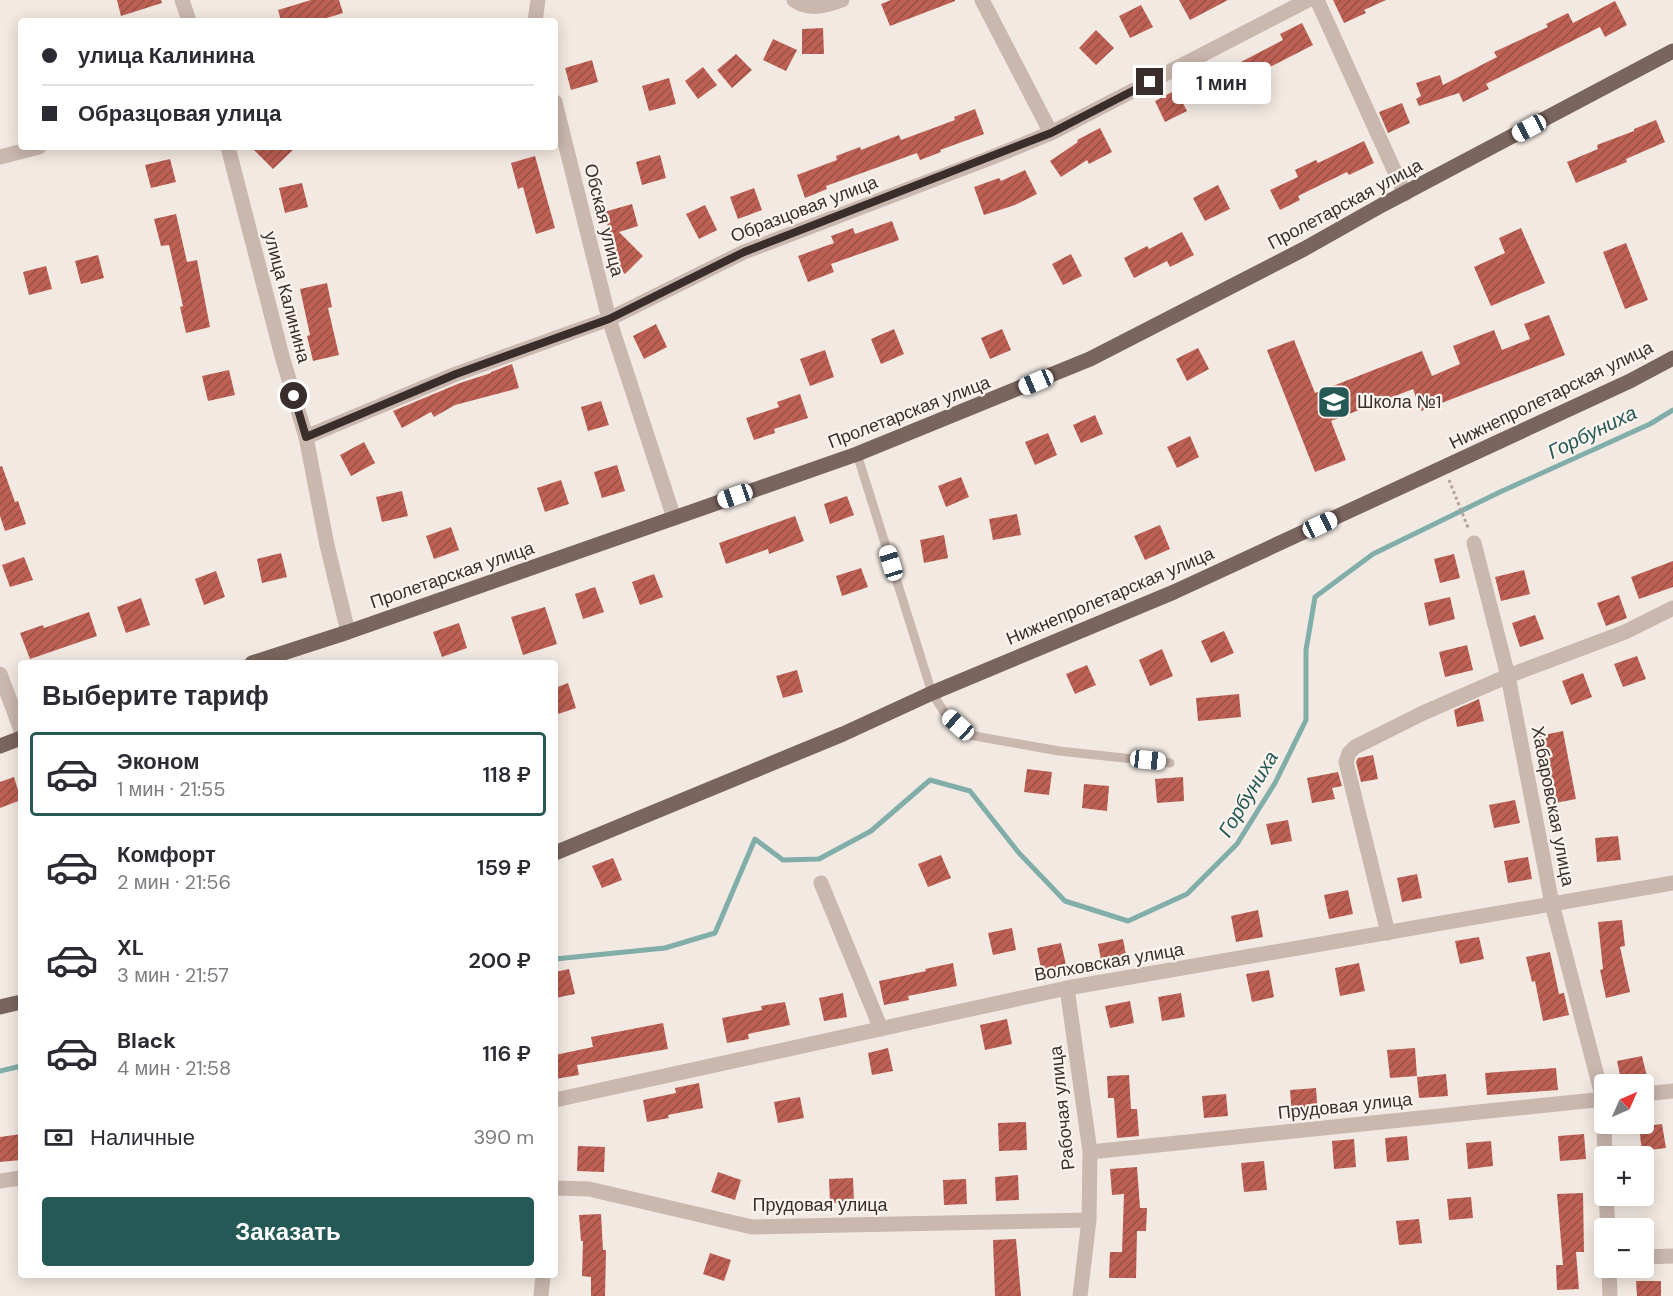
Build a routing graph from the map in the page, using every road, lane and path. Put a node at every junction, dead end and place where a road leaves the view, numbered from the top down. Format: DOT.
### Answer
graph roads {
  1 [pos="182,0"];
  2 [pos="538,0"];
  3 [pos="794,0"];
  4 [pos="842,0"];
  5 [pos="982,0"];
  6 [pos="1308,0"];
  7 [pos="1317,0"];
  8 [pos="188,18"];
  9 [pos="534,18"];
  10 [pos="1673,51"];
  11 [pos="558,114"];
  12 [pos="1051,133"];
  13 [pos="27,150"];
  14 [pos="229,150"];
  15 [pos="0,157"];
  16 [pos="1405,194"];
  17 [pos="609,319"];
  18 [pos="1673,358"];
  19 [pos="306,437"];
  20 [pos="857,454"];
  21 [pos="1444,468"];
  22 [pos="674,518"];
  23 [pos="1474,543"];
  24 [pos="1673,608"];
  25 [pos="348,632"];
  26 [pos="261,660"];
  27 [pos="0,674"];
  28 [pos="1508,676"];
  29 [pos="932,693"];
  30 [pos="18,722"];
  31 [pos="18,739"];
  32 [pos="0,746"];
  33 [pos="1170,763"];
  34 [pos="558,852"];
  35 [pos="821,883"];
  36 [pos="1673,883"];
  37 [pos="1552,904"];
  38 [pos="1388,933"];
  39 [pos="1067,988"];
  40 [pos="18,1003"];
  41 [pos="0,1007"];
  42 [pos="881,1029"];
  43 [pos="1597,1074"];
  44 [pos="1673,1091"];
  45 [pos="1654,1093"];
  46 [pos="558,1099"];
  47 [pos="1594,1100"];
  48 [pos="1090,1152"];
  49 [pos="18,1178"];
  50 [pos="0,1181"];
  51 [pos="558,1188"];
  52 [pos="1089,1220"];
  53 [pos="1673,1256"];
  54 [pos="1654,1257"];
  55 [pos="543,1278"];
  56 [pos="1609,1278"];
  57 [pos="541,1296"];
  58 [pos="1080,1296"];
  59 [pos="1610,1296"];
  1 -- 8 [label="street"];
  2 -- 9 [label="street"];
  3 -- 4 [label="street"];
  5 -- 12 [label="street"];
  6 -- 12 [label="street, Образцовая улица"];
  7 -- 16 [label="street"];
  10 -- 16 [label="main road, Пролетарская улица"];
  11 -- 17 [label="street, Обская улица"];
  12 -- 17 [label="street, Образцовая улица"];
  13 -- 15 [label="street"];
  14 -- 19 [label="street, улица Калинина"];
  16 -- 20 [label="main road, Пролетарская улица"];
  17 -- 19 [label="street, Образцовая улица"];
  17 -- 22 [label="street, Обская улица"];
  18 -- 21 [label="main road, Нижнепролетарская улица"];
  19 -- 25 [label="street, улица Калинина"];
  20 -- 22 [label="main road, Пролетарская улица"];
  20 -- 29 [label="lane"];
  21 -- 23 [label="path"];
  21 -- 29 [label="main road, Нижнепролетарская улица"];
  22 -- 25 [label="main road, Пролетарская улица"];
  23 -- 28 [label="street, Хабаровская улица"];
  24 -- 28 [label="street"];
  25 -- 26 [label="main road, Пролетарская улица"];
  27 -- 30 [label="street"];
  28 -- 37 [label="street, Хабаровская улица"];
  28 -- 38 [label="street"];
  29 -- 33 [label="lane"];
  29 -- 34 [label="main road, Нижнепролетарская улица"];
  31 -- 32 [label="main road"];
  35 -- 42 [label="street"];
  36 -- 37 [label="street, Волховская улица"];
  37 -- 38 [label="street, Волховская улица"];
  37 -- 43 [label="street, Хабаровская улица"];
  38 -- 39 [label="street, Волховская улица"];
  39 -- 42 [label="street, Волховская улица"];
  39 -- 48 [label="street, Рабочая улица"];
  40 -- 41 [label="main road"];
  42 -- 46 [label="street, Волховская улица"];
  44 -- 45 [label="street"];
  47 -- 48 [label="street, Прудовая улица"];
  48 -- 52 [label="street, Рабочая улица"];
  49 -- 50 [label="street"];
  51 -- 52 [label="street, Прудовая улица"];
  52 -- 58 [label="street, Рабочая улица"];
  53 -- 54 [label="street"];
  55 -- 57 [label="street"];
  56 -- 59 [label="street"];
}
